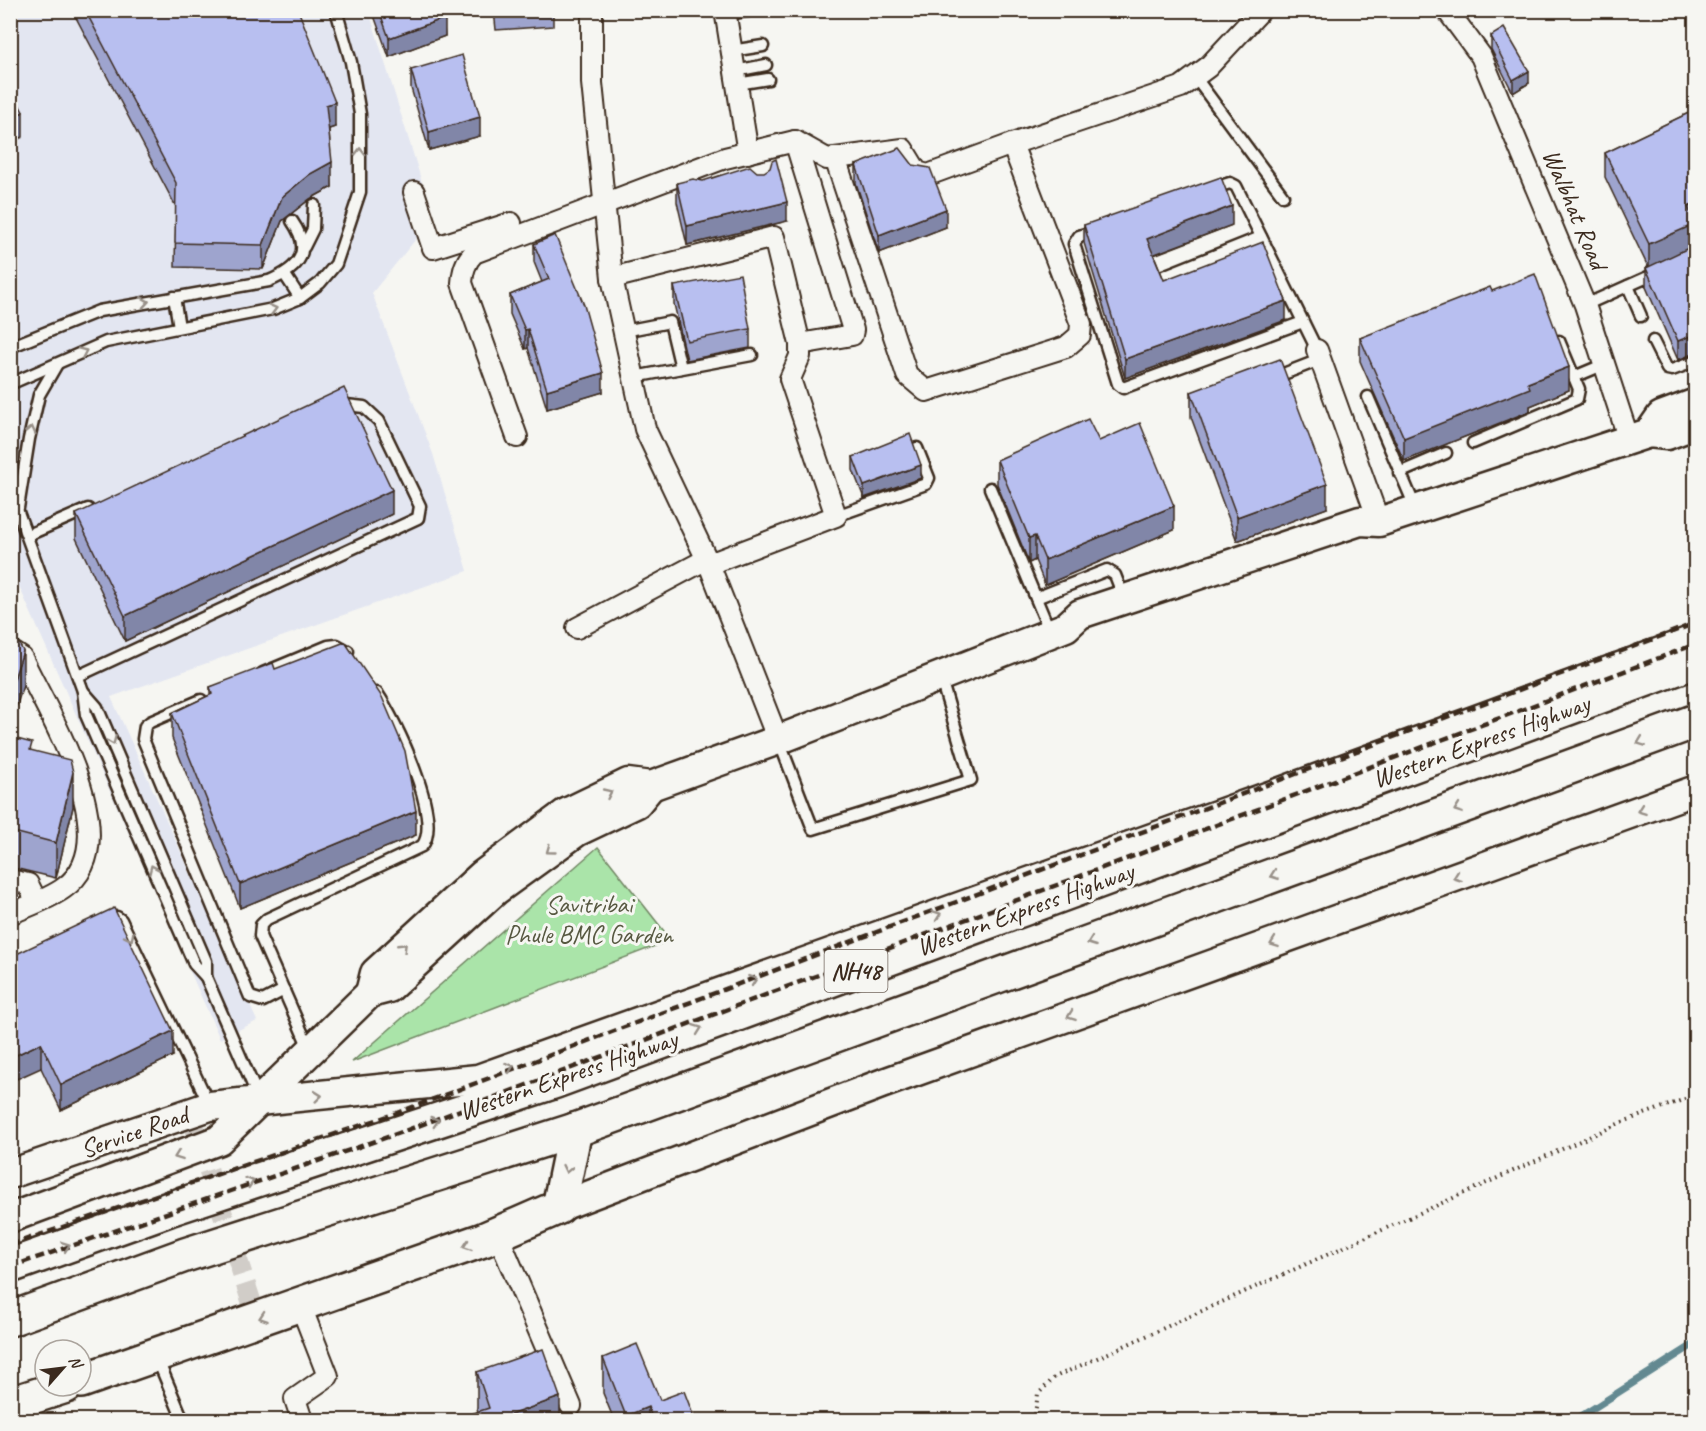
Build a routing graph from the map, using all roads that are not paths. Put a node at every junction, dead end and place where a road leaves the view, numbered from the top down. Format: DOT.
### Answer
graph roads {
  1 [pos="336,10"];
  2 [pos="592,10"];
  3 [pos="754,10"];
  4 [pos="1261,10"];
  5 [pos="1447,10"];
  6 [pos="725,12"];
  7 [pos="763,46"];
  8 [pos="731,51"];
  9 [pos="766,65"];
  10 [pos="736,77"];
  11 [pos="1195,77"];
  12 [pos="768,79"];
  13 [pos="795,141"];
  14 [pos="1012,144"];
  15 [pos="748,153"];
  16 [pos="725,158"];
  17 [pos="835,158"];
  18 [pos="743,174"];
  19 [pos="414,192"];
  20 [pos="1197,194"];
  21 [pos="1283,196"];
  22 [pos="603,204"];
  23 [pos="314,205"];
  24 [pos="292,221"];
  25 [pos="511,223"];
  26 [pos="1111,225"];
  27 [pos="1262,237"];
  28 [pos="486,240"];
  29 [pos="304,248"];
  30 [pos="1666,269"];
  31 [pos="285,275"];
  32 [pos="1161,277"];
  33 [pos="612,278"];
  34 [pos="1628,286"];
  35 [pos="174,297"];
  36 [pos="300,298"];
  37 [pos="1585,305"];
  38 [pos="1641,316"];
  39 [pos="1303,322"];
  40 [pos="178,327"];
  41 [pos="1554,328"];
  42 [pos="624,331"];
  43 [pos="1653,341"];
  44 [pos="800,344"];
  45 [pos="10,347"];
  46 [pos="1319,354"];
  47 [pos="752,355"];
  48 [pos="1695,361"];
  49 [pos="57,364"];
  50 [pos="1605,364"];
  51 [pos="681,368"];
  52 [pos="634,377"];
  53 [pos="1574,377"];
  54 [pos="1266,380"];
  55 [pos="10,384"];
  56 [pos="1368,397"];
  57 [pos="1695,403"];
  58 [pos="321,409"];
  59 [pos="1695,424"];
  60 [pos="517,436"];
  61 [pos="1639,436"];
  62 [pos="1473,442"];
  63 [pos="917,448"];
  64 [pos="1446,453"];
  65 [pos="1399,473"];
  66 [pos="990,488"];
  67 [pos="10,490"];
  68 [pos="102,504"];
  69 [pos="1416,509"];
  70 [pos="14,510"];
  71 [pos="836,516"];
  72 [pos="1379,522"];
  73 [pos="28,536"];
  74 [pos="708,561"];
  75 [pos="1267,561"];
  76 [pos="1036,598"];
  77 [pos="1124,600"];
  78 [pos="577,628"];
  79 [pos="1058,630"];
  80 [pos="1695,639"];
  81 [pos="10,650"];
  82 [pos="1695,661"];
  83 [pos="357,662"];
  84 [pos="78,676"];
  85 [pos="940,676"];
  86 [pos="255,677"];
  87 [pos="369,681"];
  88 [pos="213,695"];
  89 [pos="1695,721"];
  90 [pos="778,740"];
  91 [pos="1695,790"];
  92 [pos="10,880"];
  93 [pos="37,902"];
  94 [pos="10,914"];
  95 [pos="90,928"];
  96 [pos="284,990"];
  97 [pos="311,1051"];
  98 [pos="260,1102"];
  99 [pos="210,1106"];
  100 [pos="575,1130"];
  101 [pos="12,1171"];
  102 [pos="559,1207"];
  103 [pos="10,1218"];
  104 [pos="497,1233"];
  105 [pos="10,1266"];
  106 [pos="300,1304"];
  107 [pos="10,1318"];
  108 [pos="155,1355"];
  109 [pos="93,1377"];
  110 [pos="33,1397"];
  111 [pos="10,1404"];
  112 [pos="572,1406"];
  113 [pos="183,1420"];
  114 [pos="302,1420"];
  36 -- 1 [label="lane, one-way"];
  2 -- 22 [label="street"];
  3 -- 6 [label="lane"];
  4 -- 11 [label="street"];
  5 -- 37 [label="street, Walbhat Road"];
  6 -- 8 [label="street"];
  7 -- 8 [label="lane"];
  8 -- 10 [label="street"];
  9 -- 10 [label="lane"];
  10 -- 12 [label="lane"];
  10 -- 15 [label="street"];
  11 -- 14 [label="street"];
  11 -- 21 [label="lane"];
  13 -- 15 [label="street"];
  13 -- 17 [label="street"];
  13 -- 44 [label="street"];
  14 -- 17 [label="street"];
  14 -- 17 [label="street"];
  15 -- 16 [label="street"];
  16 -- 18 [label="street"];
  16 -- 22 [label="street"];
  19 -- 28 [label="street"];
  20 -- 27 [label="lane"];
  22 -- 28 [label="street"];
  22 -- 33 [label="street"];
  23 -- 29 [label="lane"];
  24 -- 29 [label="lane"];
  25 -- 28 [label="street"];
  26 -- 39 [label="lane"];
  27 -- 32 [label="lane"];
  27 -- 39 [label="lane"];
  28 -- 60 [label="street"];
  29 -- 31 [label="lane"];
  30 -- 34 [label="lane"];
  31 -- 35 [label="lane"];
  31 -- 36 [label="lane"];
  33 -- 42 [label="street"];
  33 -- 44 [label="street"];
  34 -- 37 [label="lane"];
  34 -- 38 [label="lane"];
  35 -- 40 [label="lane"];
  45 -- 35 [label="lane, one-way"];
  40 -- 36 [label="lane, one-way"];
  37 -- 50 [label="street, Walbhat Road"];
  39 -- 46 [label="lane"];
  49 -- 40 [label="lane, one-way"];
  41 -- 53 [label="lane"];
  42 -- 51 [label="lane"];
  42 -- 52 [label="street"];
  43 -- 48 [label="lane"];
  44 -- 71 [label="street"];
  46 -- 54 [label="lane"];
  46 -- 72 [label="street"];
  47 -- 51 [label="lane"];
  49 -- 55 [label="lane"];
  70 -- 49 [label="lane, one-way"];
  50 -- 53 [label="lane"];
  50 -- 61 [label="street, Walbhat Road"];
  51 -- 52 [label="lane"];
  52 -- 74 [label="street"];
  53 -- 62 [label="lane"];
  56 -- 65 [label="lane"];
  57 -- 61 [label="main road"];
  58 -- 84 [label="lane"];
  59 -- 61 [label="main road"];
  61 -- 69 [label="main road"];
  63 -- 71 [label="lane"];
  64 -- 65 [label="lane"];
  65 -- 69 [label="lane"];
  66 -- 76 [label="lane"];
  67 -- 70 [label="lane"];
  68 -- 73 [label="lane"];
  69 -- 72 [label="main road"];
  70 -- 73 [label="lane"];
  71 -- 74 [label="street"];
  72 -- 75 [label="main road"];
  73 -- 84 [label="lane"];
  74 -- 78 [label="street"];
  74 -- 90 [label="street"];
  75 -- 77 [label="main road"];
  75 -- 79 [label="main road"];
  76 -- 77 [label="lane"];
  76 -- 79 [label="lane"];
  77 -- 79 [label="main road"];
  79 -- 85 [label="main road"];
  98 -- 80 [label="main road, Service Road, one-way"];
  81 -- 93 [label="street"];
  105 -- 82 [label="highway, Western Express Highway / NH48, one-way"];
  83 -- 86 [label="lane"];
  84 -- 98 [label="lane"];
  85 -- 90 [label="main road"];
  85 -- 90 [label="lane"];
  87 -- 96 [label="lane"];
  88 -- 96 [label="lane"];
  89 -- 100 [label="highway, Western Express Highway / NH48, one-way"];
  90 -- 97 [label="main road"];
  91 -- 102 [label="main road, one-way"];
  92 -- 93 [label="street"];
  93 -- 94 [label="street"];
  95 -- 99 [label="lane, one-way"];
  96 -- 97 [label="lane"];
  97 -- 98 [label="main road"];
  98 -- 99 [label="main road, Service Road"];
  98 -- 103 [label="main road, one-way"];
  99 -- 101 [label="main road, Service Road"];
  100 -- 102 [label="highway, one-way"];
  100 -- 107 [label="highway, Western Express Highway / NH48"];
  102 -- 104 [label="highway"];
  104 -- 106 [label="highway, one-way"];
  104 -- 112 [label="street"];
  106 -- 108 [label="highway, one-way"];
  106 -- 114 [label="street"];
  108 -- 109 [label="highway"];
  108 -- 113 [label="lane"];
  110 -- 111 [label="highway"];
}
